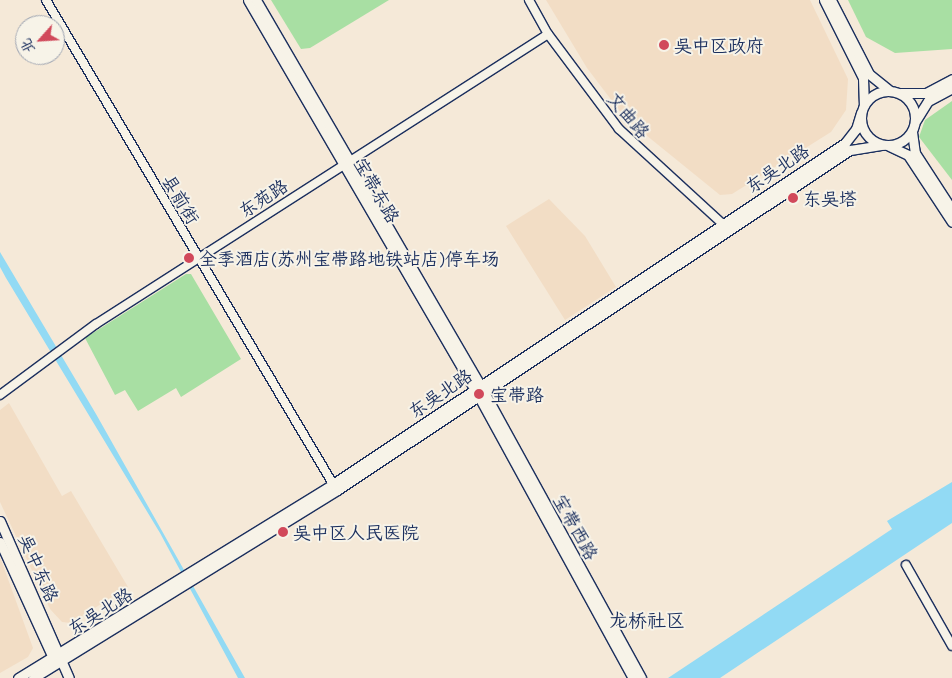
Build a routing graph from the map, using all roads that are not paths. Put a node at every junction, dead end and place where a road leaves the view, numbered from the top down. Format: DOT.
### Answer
graph roads {
  1 [pos="46,0"];
  2 [pos="248,0"];
  3 [pos="256,0"];
  4 [pos="529,0"];
  5 [pos="824,0"];
  6 [pos="831,0"];
  7 [pos="548,34"];
  8 [pos="950,84"];
  9 [pos="894,91"];
  10 [pos="862,111"];
  11 [pos="914,126"];
  12 [pos="885,145"];
  13 [pos="346,162"];
  14 [pos="952,210"];
  15 [pos="952,222"];
  16 [pos="726,227"];
  17 [pos="199,258"];
  18 [pos="479,390"];
  19 [pos="0,395"];
  20 [pos="335,487"];
  21 [pos="0,521"];
  22 [pos="0,542"];
  23 [pos="906,565"];
  24 [pos="952,646"];
  25 [pos="58,660"];
  26 [pos="18,678"];
  27 [pos="33,678"];
  28 [pos="63,678"];
  29 [pos="70,678"];
  30 [pos="633,678"];
  31 [pos="640,678"];
  1 -- 17 [label="street, 县前街"];
  2 -- 13 [label="main road, 宝带东路"];
  3 -- 13 [label="main road, 宝带东路"];
  4 -- 7 [label="street, 文曲路"];
  5 -- 10 [label="main road"];
  6 -- 9 [label="main road"];
  7 -- 13 [label="street, 东苑路"];
  7 -- 16 [label="street, 文曲路"];
  8 -- 9 [label="main road"];
  8 -- 11 [label="main road"];
  9 -- 10 [label="main road"];
  9 -- 11 [label="main road"];
  10 -- 12 [label="main road"];
  10 -- 16 [label="main road, 东吴北路"];
  11 -- 12 [label="main road"];
  11 -- 14 [label="main road"];
  12 -- 15 [label="main road"];
  12 -- 16 [label="main road, 东吴北路"];
  13 -- 17 [label="street, 东苑路"];
  13 -- 18 [label="main road, 宝带东路"];
  16 -- 18 [label="main road, 东吴北路"];
  17 -- 19 [label="street, 东苑路"];
  17 -- 20 [label="street, 县前街"];
  18 -- 20 [label="main road, 东吴北路"];
  18 -- 30 [label="main road, 宝带西路"];
  18 -- 31 [label="main road, 宝带西路"];
  20 -- 25 [label="main road, 东吴北路"];
  21 -- 25 [label="main road, 吴中东路"];
  22 -- 25 [label="main road, 吴中东路"];
  23 -- 24 [label="street"];
  25 -- 26 [label="main road, 东吴北路"];
  25 -- 27 [label="main road, 东吴北路"];
  25 -- 28 [label="main road"];
  25 -- 29 [label="main road"];
}
